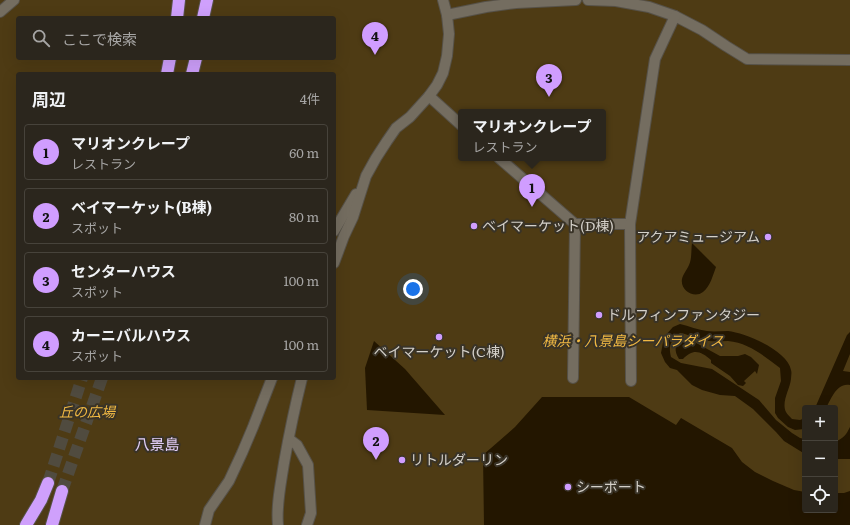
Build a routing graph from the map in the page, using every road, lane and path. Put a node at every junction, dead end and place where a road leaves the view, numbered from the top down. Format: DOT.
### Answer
graph roads {
  1 [pos="14,0"];
  2 [pos="180,0"];
  3 [pos="207,0"];
  4 [pos="443,0"];
  5 [pos="576,0"];
  6 [pos="588,0"];
  7 [pos="0,12"];
  8 [pos="447,15"];
  9 [pos="177,16"];
  10 [pos="203,16"];
  11 [pos="675,16"];
  12 [pos="170,60"];
  13 [pos="196,60"];
  14 [pos="850,60"];
  15 [pos="167,72"];
  16 [pos="192,72"];
  17 [pos="429,96"];
  18 [pos="458,122"];
  19 [pos="502,161"];
  20 [pos="366,176"];
  21 [pos="575,224"];
  22 [pos="630,224"];
  23 [pos="336,228"];
  24 [pos="336,258"];
  25 [pos="573,378"];
  26 [pos="271,380"];
  27 [pos="302,380"];
  28 [pos="631,381"];
  29 [pos="289,439"];
  30 [pos="48,483"];
  31 [pos="62,491"];
  32 [pos="26,525"];
  33 [pos="52,525"];
  34 [pos="205,525"];
  35 [pos="278,525"];
  36 [pos="307,525"];
  1 -- 7 [label="street"];
  2 -- 9 [label="highway"];
  3 -- 10 [label="highway"];
  4 -- 8 [label="street"];
  5 -- 8 [label="street"];
  6 -- 11 [label="street"];
  8 -- 17 [label="street"];
  11 -- 14 [label="street"];
  11 -- 22 [label="street"];
  12 -- 15 [label="highway"];
  13 -- 16 [label="highway"];
  17 -- 18 [label="street"];
  17 -- 20 [label="street"];
  19 -- 21 [label="street"];
  20 -- 23 [label="street"];
  20 -- 24 [label="street"];
  21 -- 22 [label="street"];
  21 -- 25 [label="street"];
  22 -- 28 [label="street"];
  26 -- 34 [label="street"];
  27 -- 29 [label="street"];
  29 -- 35 [label="street"];
  29 -- 36 [label="street"];
  30 -- 32 [label="highway"];
  31 -- 33 [label="highway"];
}
